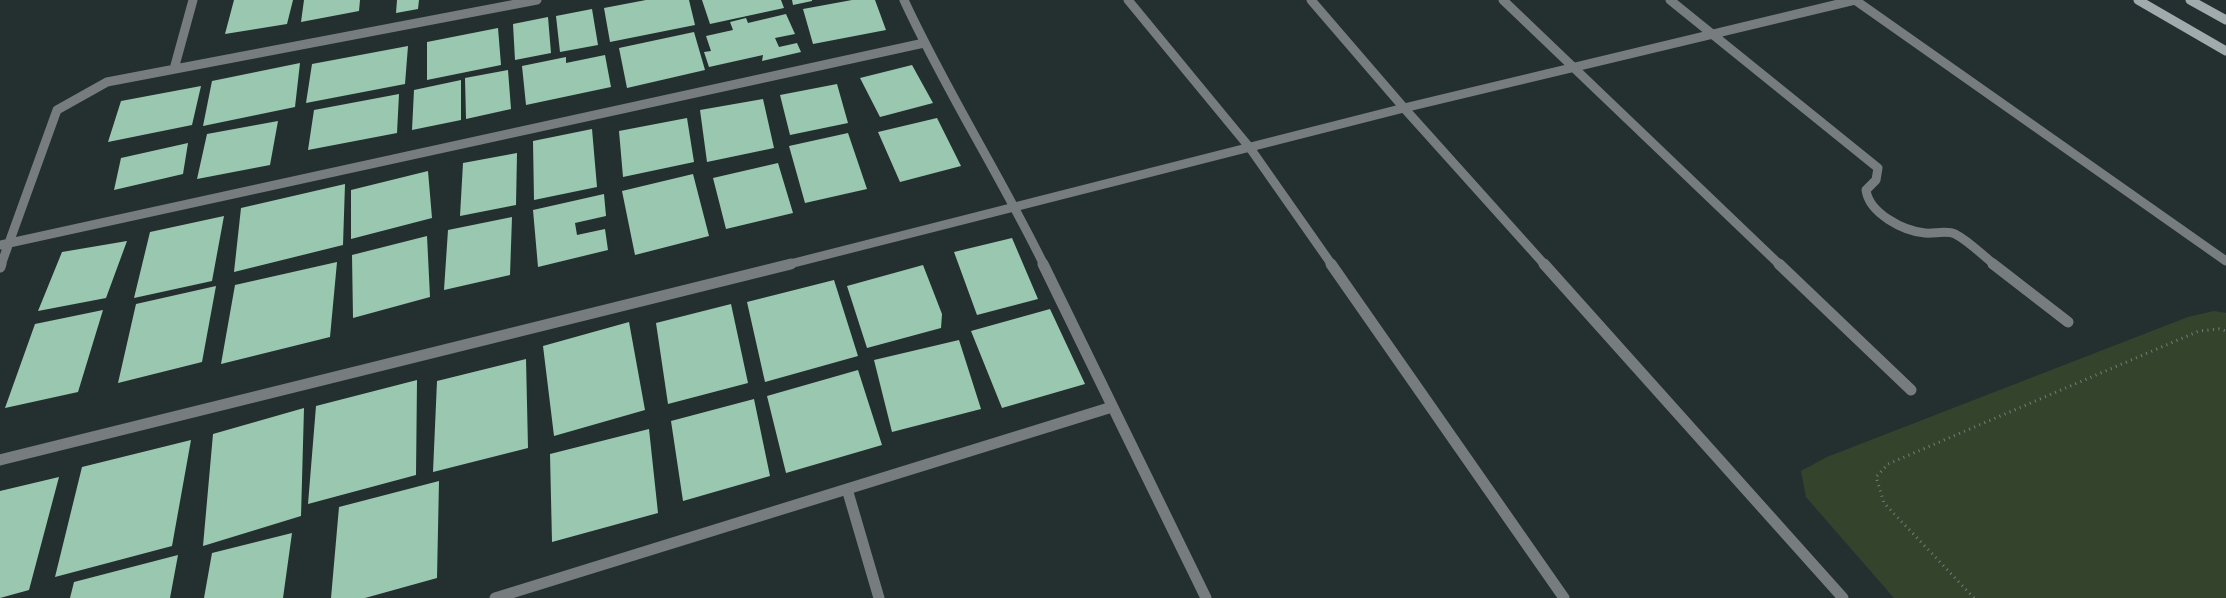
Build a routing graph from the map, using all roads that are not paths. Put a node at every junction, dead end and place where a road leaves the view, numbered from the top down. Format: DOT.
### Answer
graph roads {
  1 [pos="193,0"];
  2 [pos="537,0"];
  3 [pos="904,0"];
  4 [pos="1128,0"];
  5 [pos="1311,0"];
  6 [pos="1503,0"];
  7 [pos="1670,0"];
  8 [pos="1855,0"];
  9 [pos="2138,0"];
  10 [pos="2190,0"];
  11 [pos="2226,20"];
  12 [pos="1714,35"];
  13 [pos="924,43"];
  14 [pos="2226,51"];
  15 [pos="1574,68"];
  16 [pos="174,70"];
  17 [pos="1404,108"];
  18 [pos="1250,148"];
  19 [pos="1016,208"];
  20 [pos="4,244"];
  21 [pos="2226,261"];
  22 [pos="0,267"];
  23 [pos="2068,322"];
  24 [pos="1911,390"];
  25 [pos="1112,407"];
  26 [pos="0,460"];
  27 [pos="847,489"];
  28 [pos="496,598"];
  29 [pos="879,598"];
  30 [pos="1206,598"];
  31 [pos="1564,598"];
  32 [pos="1843,598"];
  1 -- 16 [label="street"];
  2 -- 16 [label="street"];
  3 -- 13 [label="street"];
  4 -- 18 [label="street"];
  5 -- 17 [label="street"];
  6 -- 15 [label="street"];
  7 -- 12 [label="street"];
  8 -- 12 [label="street"];
  8 -- 21 [label="street"];
  9 -- 14 [label="main road"];
  10 -- 11 [label="main road"];
  12 -- 15 [label="street"];
  12 -- 23 [label="street"];
  13 -- 19 [label="street"];
  13 -- 20 [label="street"];
  15 -- 17 [label="street"];
  15 -- 24 [label="street"];
  16 -- 20 [label="street"];
  17 -- 18 [label="street"];
  17 -- 32 [label="street"];
  18 -- 19 [label="street"];
  18 -- 31 [label="street"];
  19 -- 25 [label="street"];
  19 -- 26 [label="street"];
  20 -- 22 [label="street"];
  25 -- 27 [label="street"];
  25 -- 30 [label="street"];
  27 -- 28 [label="street"];
  27 -- 29 [label="street"];
}
